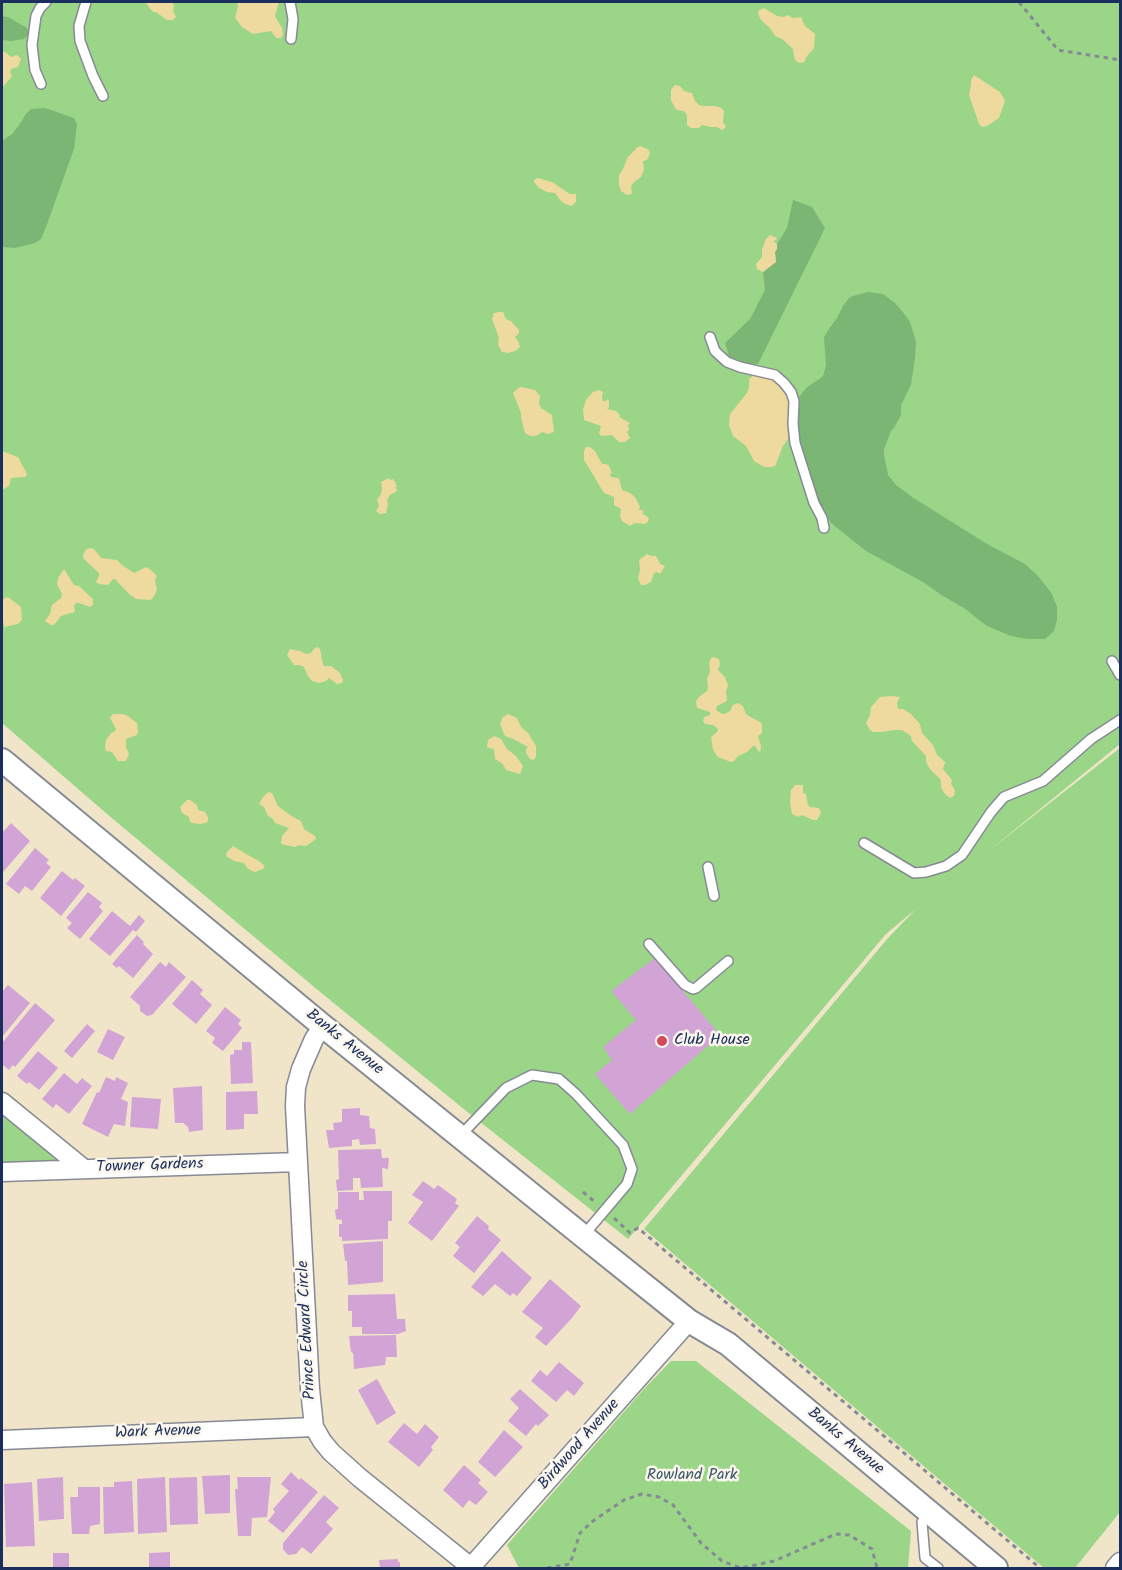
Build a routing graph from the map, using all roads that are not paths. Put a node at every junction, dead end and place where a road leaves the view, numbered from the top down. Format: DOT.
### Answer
graph roads {
  1 [pos="46,2"];
  2 [pos="86,2"];
  3 [pos="290,2"];
  4 [pos="291,39"];
  5 [pos="41,84"];
  6 [pos="103,96"];
  7 [pos="710,337"];
  8 [pos="824,528"];
  9 [pos="1112,661"];
  10 [pos="1120,675"];
  11 [pos="1120,720"];
  12 [pos="2,760"];
  13 [pos="864,843"];
  14 [pos="708,867"];
  15 [pos="714,896"];
  16 [pos="650,944"];
  17 [pos="728,961"];
  18 [pos="322,1026"];
  19 [pos="2,1102"];
  20 [pos="460,1136"];
  21 [pos="298,1162"];
  22 [pos="84,1169"];
  23 [pos="2,1172"];
  24 [pos="583,1236"];
  25 [pos="689,1321"];
  26 [pos="314,1427"];
  27 [pos="2,1440"];
  28 [pos="922,1522"];
  29 [pos="1120,1562"];
  30 [pos="471,1568"];
  31 [pos="938,1569"];
  32 [pos="978,1569"];
  33 [pos="996,1569"];
  34 [pos="1115,1569"];
  1 -- 5 [label="lane"];
  2 -- 6 [label="lane"];
  3 -- 4 [label="lane"];
  7 -- 8 [label="lane"];
  9 -- 10 [label="lane"];
  11 -- 13 [label="lane"];
  12 -- 18 [label="street, Banks Avenue"];
  14 -- 15 [label="lane"];
  16 -- 17 [label="lane"];
  18 -- 20 [label="street, Banks Avenue"];
  18 -- 21 [label="street, Prince Edward Circle"];
  19 -- 22 [label="street"];
  20 -- 24 [label="street, Banks Avenue"];
  20 -- 24 [label="lane"];
  21 -- 22 [label="street, Towner Gardens"];
  21 -- 26 [label="street, Prince Edward Circle"];
  22 -- 23 [label="street, Towner Gardens"];
  24 -- 25 [label="street, Banks Avenue"];
  25 -- 28 [label="street, Banks Avenue"];
  25 -- 30 [label="street, Birdwood Avenue"];
  25 -- 33 [label="street, Banks Avenue"];
  26 -- 27 [label="street, Wark Avenue"];
  26 -- 30 [label="street, Prince Edward Circle"];
  28 -- 31 [label="lane"];
  28 -- 32 [label="street, Banks Avenue"];
  29 -- 34 [label="street"];
}
